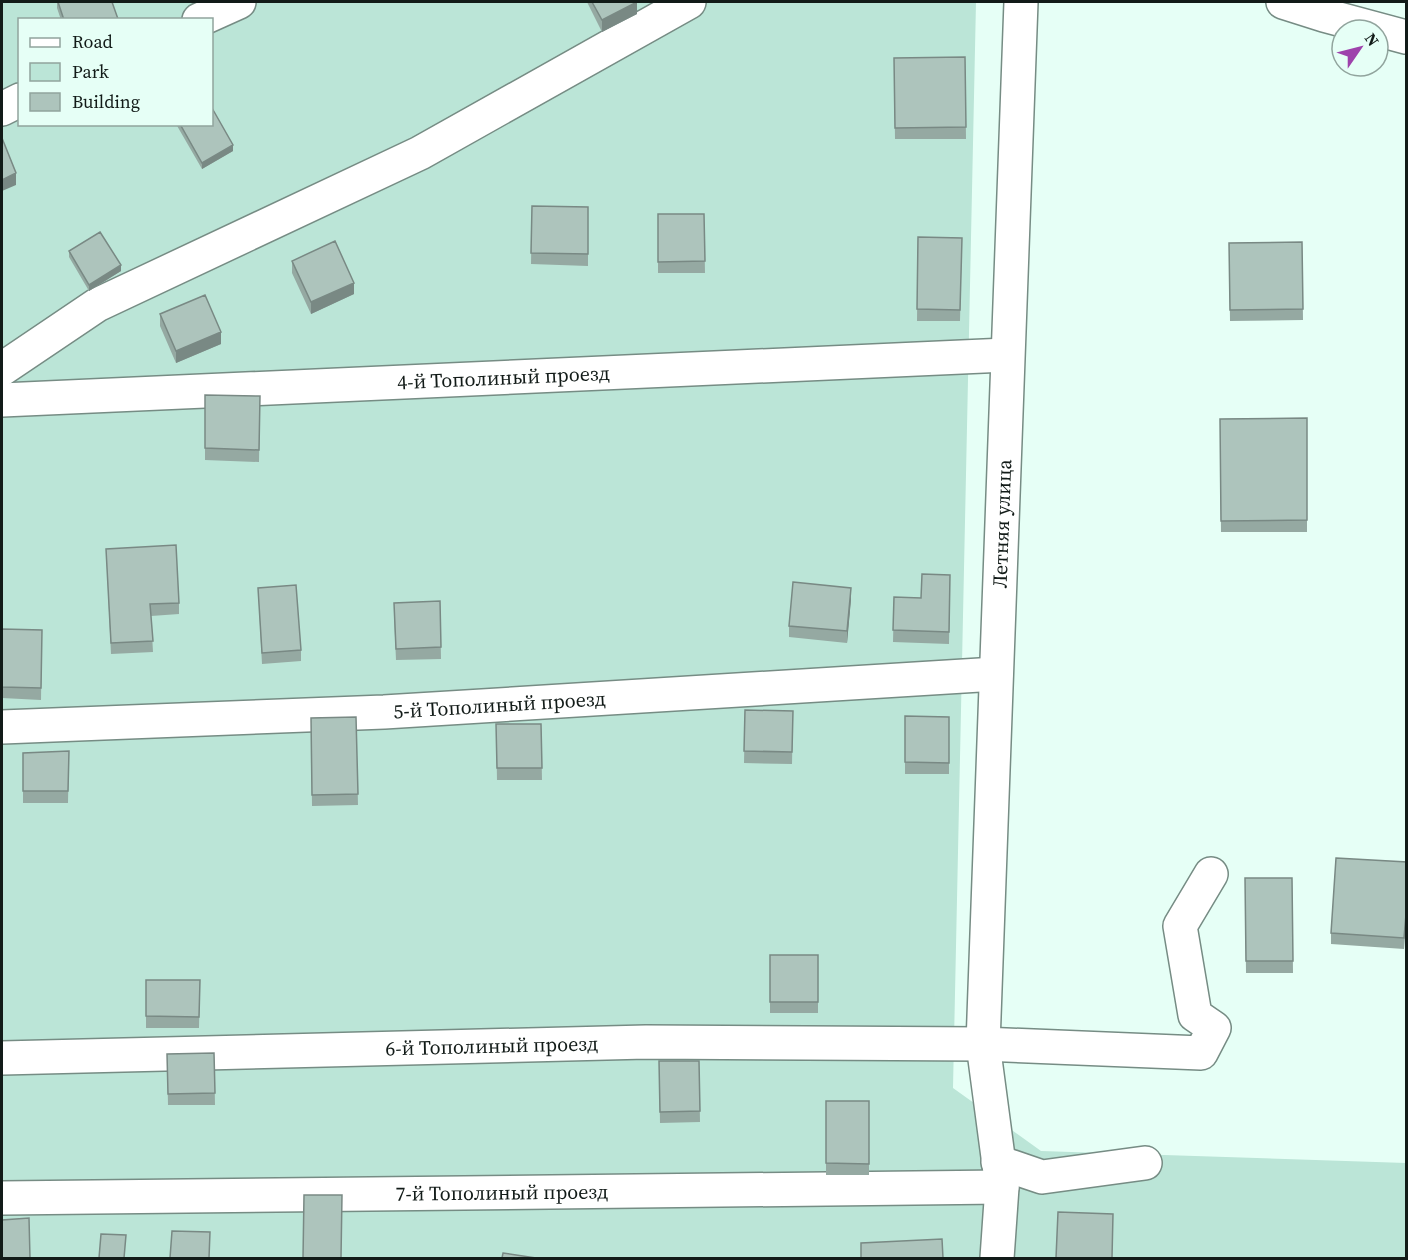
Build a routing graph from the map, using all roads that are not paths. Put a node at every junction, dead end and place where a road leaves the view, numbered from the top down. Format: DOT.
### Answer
graph roads {
  1 [pos="239,2"];
  2 [pos="689,2"];
  3 [pos="1021,2"];
  4 [pos="1283,2"];
  5 [pos="203,18"];
  6 [pos="1407,37"];
  7 [pos="18,101"];
  8 [pos="2,109"];
  9 [pos="1006,355"];
  10 [pos="2,369"];
  11 [pos="2,400"];
  12 [pos="996,674"];
  13 [pos="2,727"];
  14 [pos="1210,874"];
  15 [pos="983,1044"];
  16 [pos="2,1058"];
  17 [pos="1145,1163"];
  18 [pos="1000,1175"];
  19 [pos="2,1198"];
  20 [pos="997,1258"];
  1 -- 5 [label="street"];
  2 -- 10 [label="street"];
  3 -- 9 [label="street, Летняя улица"];
  4 -- 6 [label="street"];
  7 -- 8 [label="street"];
  9 -- 11 [label="street, 4-й Тополиный проезд"];
  9 -- 12 [label="street, Летняя улица"];
  12 -- 13 [label="street, 5-й Тополиный проезд"];
  12 -- 15 [label="street, Летняя улица"];
  14 -- 15 [label="street, 6-й Тополиный проезд"];
  15 -- 16 [label="street, 6-й Тополиный проезд"];
  15 -- 18 [label="street, Летняя улица"];
  17 -- 18 [label="street, 7-й Тополиный проезд"];
  18 -- 19 [label="street, 7-й Тополиный проезд"];
  18 -- 20 [label="street, Летняя улица"];
}
